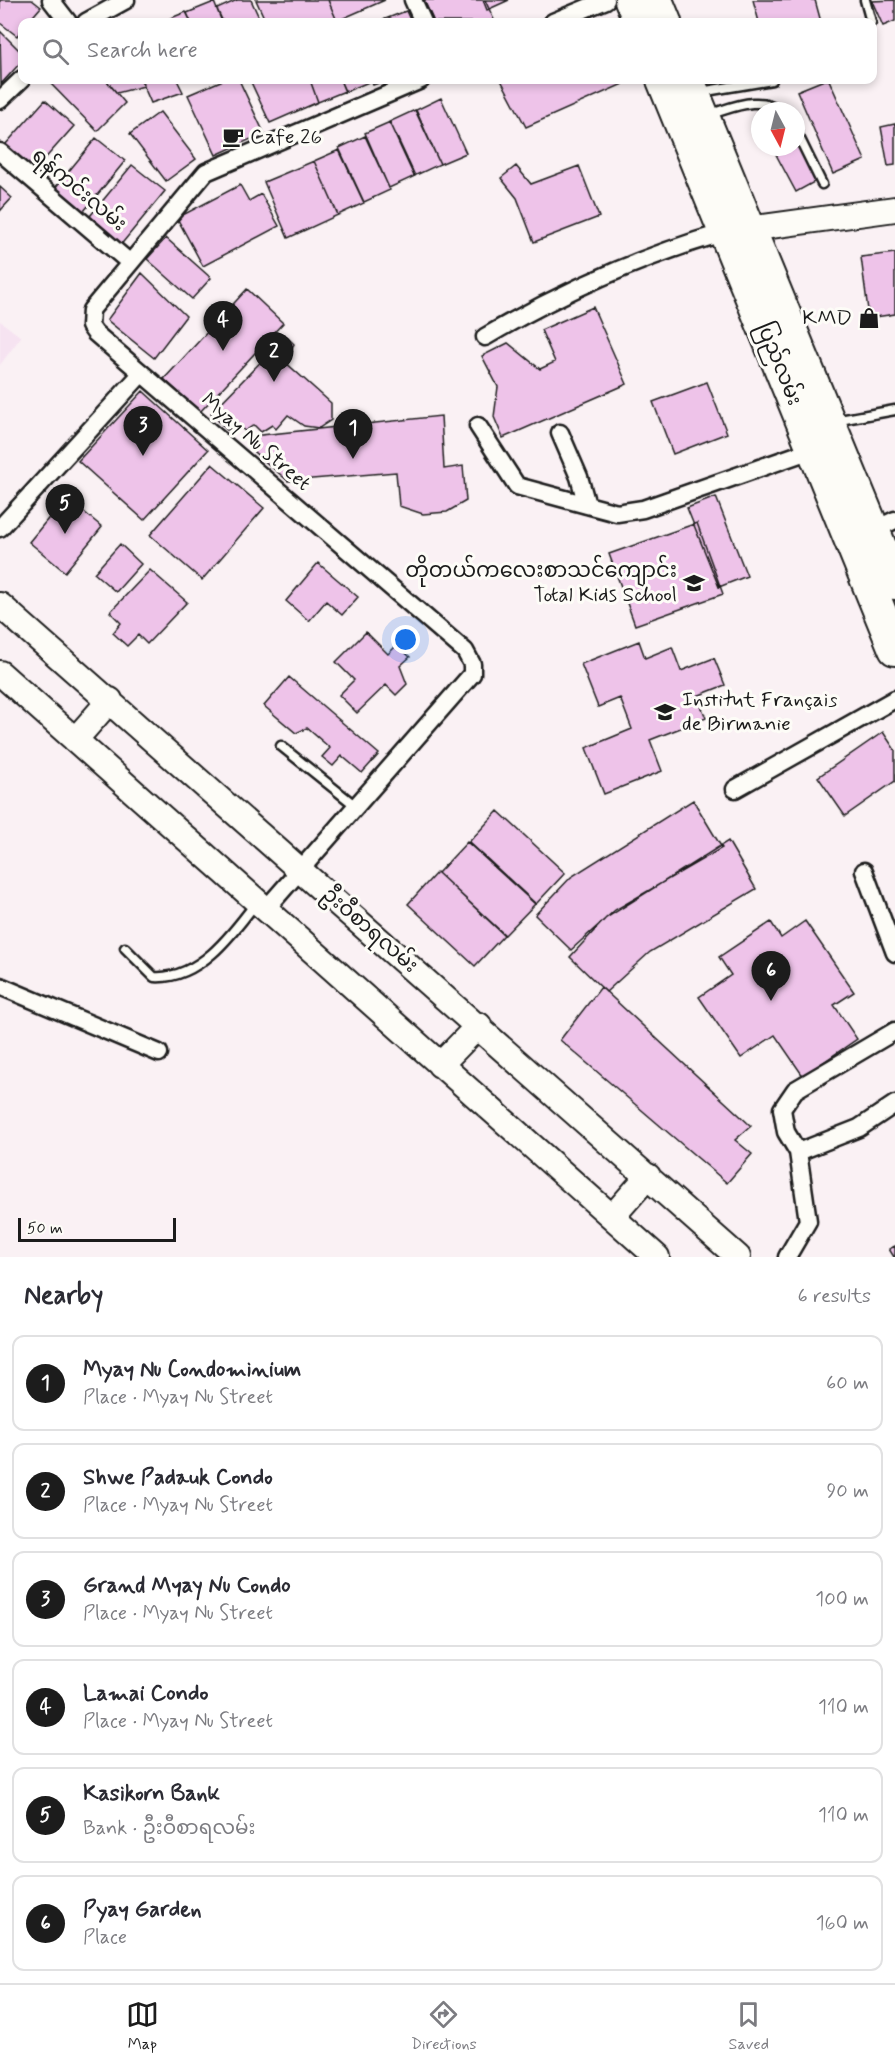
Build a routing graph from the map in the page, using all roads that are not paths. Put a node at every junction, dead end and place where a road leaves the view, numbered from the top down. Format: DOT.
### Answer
graph roads {
  1 [pos="51,0"];
  2 [pos="126,0"];
  3 [pos="413,0"];
  4 [pos="606,0"];
  5 [pos="631,0"];
  6 [pos="657,0"];
  7 [pos="865,0"];
  8 [pos="65,18"];
  9 [pos="93,18"];
  10 [pos="421,18"];
  11 [pos="563,18"];
  12 [pos="638,18"];
  13 [pos="664,18"];
  14 [pos="870,18"];
  15 [pos="18,83"];
  16 [pos="412,84"];
  17 [pos="665,84"];
  18 [pos="753,84"];
  19 [pos="695,96"];
  20 [pos="0,100"];
  21 [pos="754,102"];
  22 [pos="805,149"];
  23 [pos="0,152"];
  24 [pos="822,184"];
  25 [pos="895,209"];
  26 [pos="736,230"];
  27 [pos="129,262"];
  28 [pos="485,338"];
  29 [pos="141,374"];
  30 [pos="895,410"];
  31 [pos="478,426"];
  32 [pos="560,433"];
  33 [pos="821,436"];
  34 [pos="586,506"];
  35 [pos="884,525"];
  36 [pos="0,528"];
  37 [pos="895,583"];
  38 [pos="0,605"];
  39 [pos="895,649"];
  40 [pos="0,673"];
  41 [pos="895,699"];
  42 [pos="110,700"];
  43 [pos="75,740"];
  44 [pos="281,746"];
  45 [pos="735,789"];
  46 [pos="358,807"];
  47 [pos="301,870"];
  48 [pos="864,871"];
  49 [pos="262,905"];
  50 [pos="125,948"];
  51 [pos="895,952"];
  52 [pos="0,986"];
  53 [pos="478,1025"];
  54 [pos="895,1031"];
  55 [pos="159,1053"];
  56 [pos="440,1065"];
  57 [pos="895,1104"];
  58 [pos="798,1152"];
  59 [pos="648,1176"];
  60 [pos="612,1217"];
  61 [pos="657,1257"];
  62 [pos="738,1257"];
  63 [pos="787,1257"];
  1 -- 8 [label="street"];
  2 -- 9 [label="street"];
  3 -- 10 [label="street"];
  4 -- 11 [label="street"];
  5 -- 12 [label="highway"];
  6 -- 13 [label="highway"];
  7 -- 14 [label="lane"];
  15 -- 20 [label="street"];
  16 -- 27 [label="street, Myay Nu Street"];
  17 -- 26 [label="highway, ပြည်လမ်း"];
  18 -- 19 [label="lane"];
  19 -- 21 [label="lane"];
  19 -- 26 [label="highway, ပြည်လမ်း"];
  22 -- 24 [label="lane"];
  23 -- 27 [label="street, ရန်ကင်းလမ်း"];
  25 -- 26 [label="main road"];
  26 -- 28 [label="street"];
  26 -- 33 [label="highway, ပြည်လမ်း"];
  27 -- 29 [label="street, Myay Nu Street"];
  29 -- 36 [label="street"];
  29 -- 46 [label="street, Myay Nu Street"];
  30 -- 33 [label="lane"];
  31 -- 34 [label="street"];
  32 -- 34 [label="street"];
  33 -- 34 [label="street"];
  33 -- 35 [label="highway, ပြည်လမ်း"];
  33 -- 39 [label="highway, ပြည်လမ်း"];
  35 -- 37 [label="highway, ပြည်လမ်း"];
  38 -- 42 [label="main road, ဦးဝီစာရလမ်း"];
  40 -- 43 [label="main road"];
  41 -- 45 [label="street"];
  42 -- 43 [label="main road"];
  42 -- 47 [label="main road, ဦးဝီစာရလမ်း"];
  43 -- 49 [label="main road"];
  44 -- 46 [label="lane"];
  46 -- 47 [label="street, Myay Nu Street"];
  47 -- 49 [label="street, Myay Nu Street"];
  47 -- 53 [label="main road, ဦးဝီစာရလမ်း"];
  48 -- 51 [label="street"];
  49 -- 50 [label="lane"];
  49 -- 56 [label="main road"];
  52 -- 55 [label="street"];
  53 -- 56 [label="main road"];
  53 -- 59 [label="main road, ဦးဝီစာရလမ်း"];
  54 -- 58 [label="street"];
  56 -- 60 [label="main road"];
  57 -- 58 [label="street"];
  58 -- 63 [label="street"];
  59 -- 60 [label="main road"];
  59 -- 62 [label="main road, ဦးဝီစာရလမ်း"];
  60 -- 61 [label="main road"];
}
